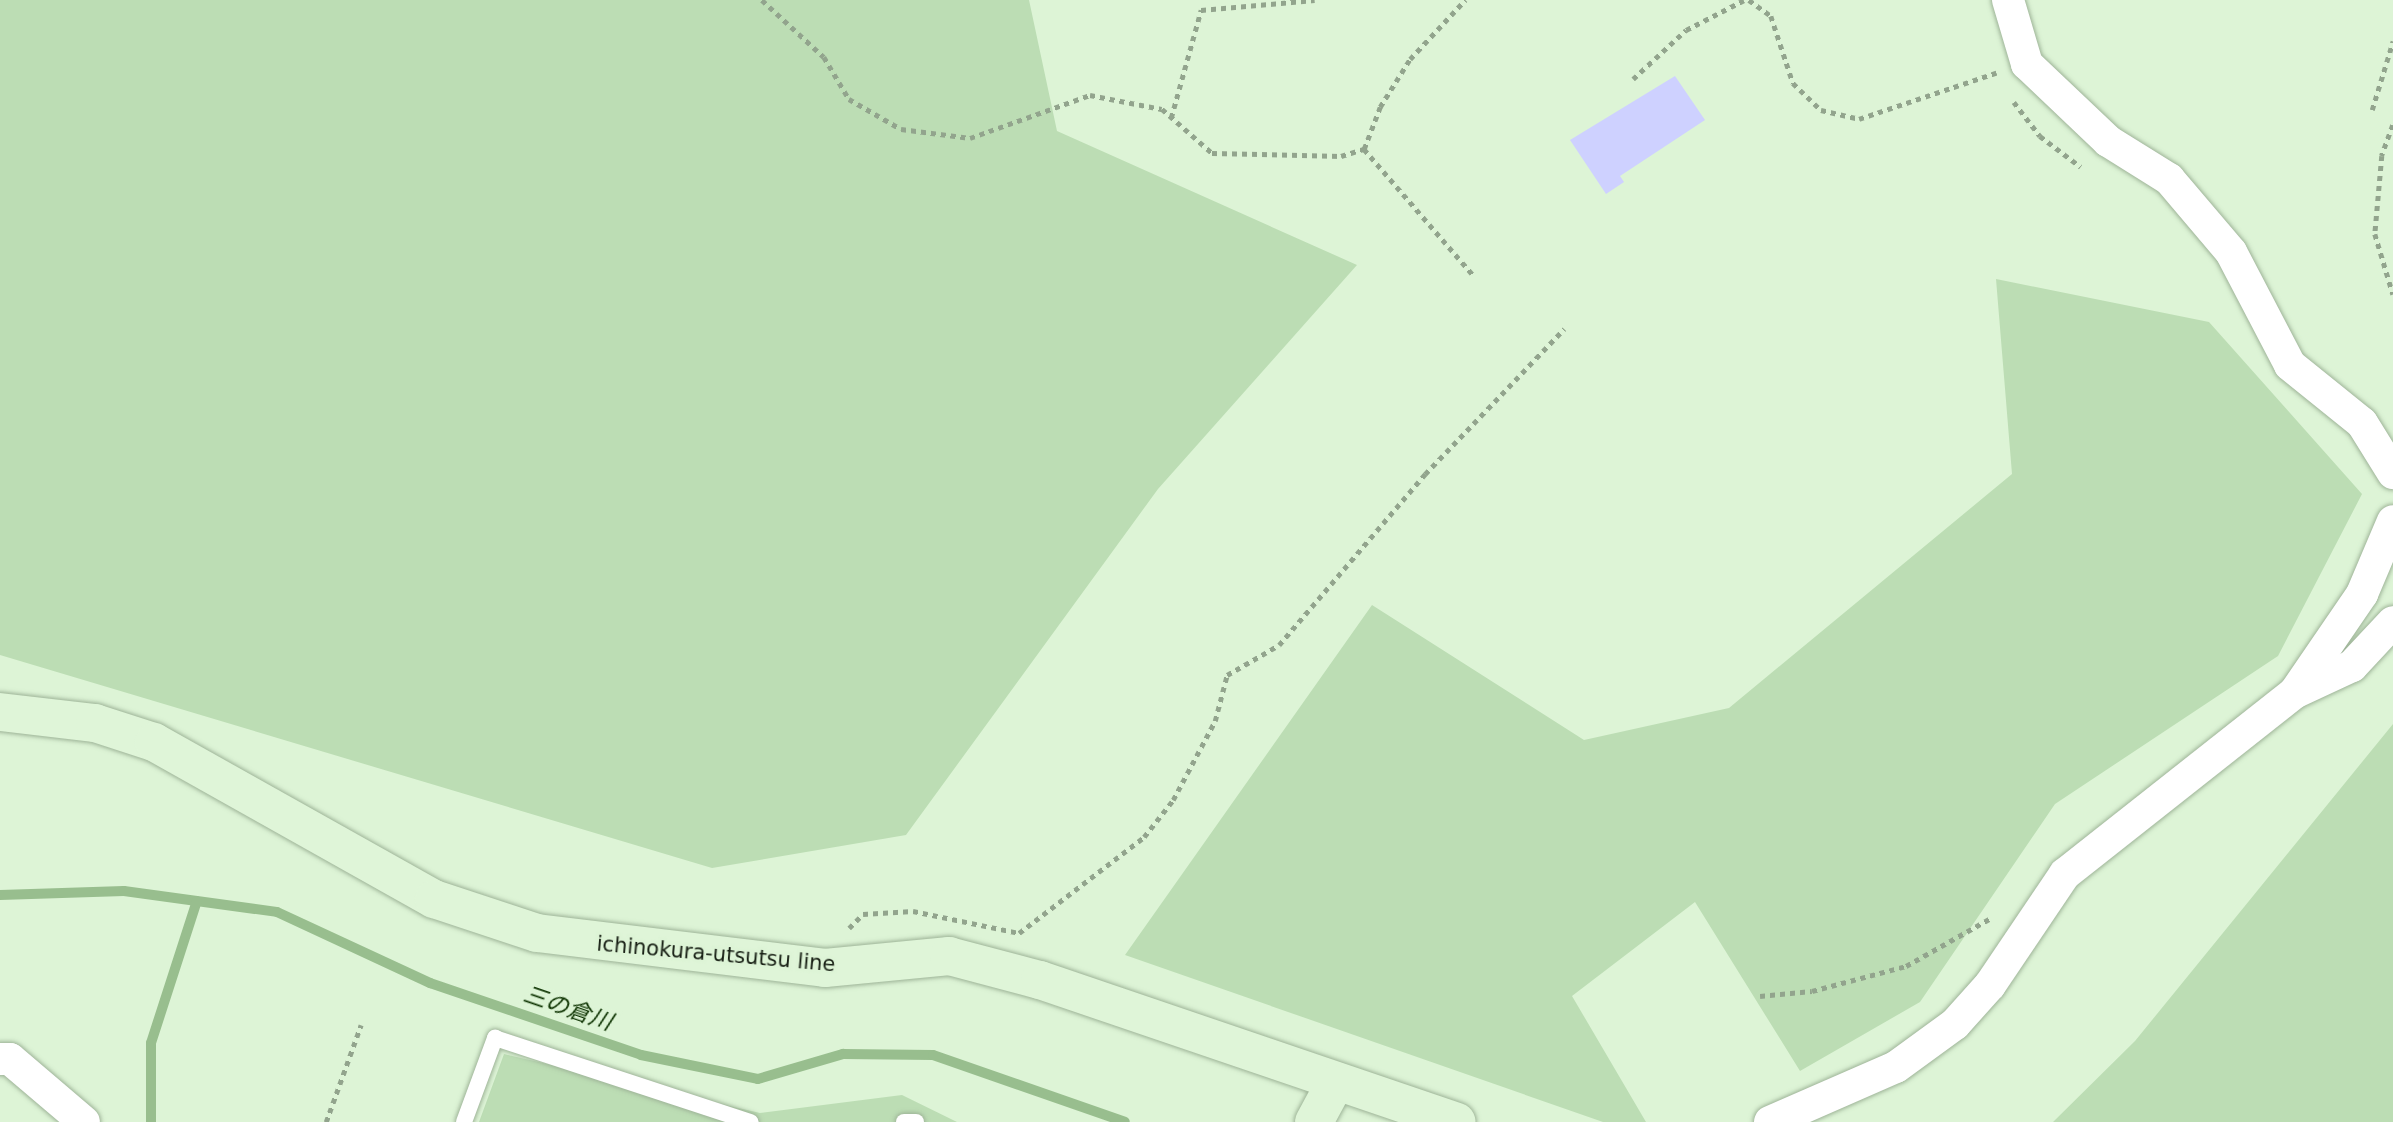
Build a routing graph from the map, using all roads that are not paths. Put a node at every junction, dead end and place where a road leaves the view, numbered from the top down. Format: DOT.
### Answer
graph roads {
  1 [pos="2008,0"];
  2 [pos="2393,472"];
  3 [pos="2393,521"];
  4 [pos="2393,622"];
  5 [pos="2294,693"];
  6 [pos="0,712"];
  7 [pos="0,1059"];
  8 [pos="1334,1085"];
  9 [pos="84,1122"];
  10 [pos="464,1122"];
  11 [pos="751,1122"];
  12 [pos="904,1122"];
  13 [pos="916,1122"];
  14 [pos="1314,1122"];
  15 [pos="1456,1122"];
  16 [pos="1770,1122"];
  1 -- 2 [label="street"];
  3 -- 5 [label="street"];
  4 -- 5 [label="street"];
  5 -- 16 [label="street"];
  6 -- 8 [label="main road, ichinokura-utsutsu line"];
  7 -- 9 [label="street"];
  8 -- 14 [label="main road"];
  8 -- 15 [label="main road, ichinokura-utsutsu line"];
  10 -- 11 [label="lane"];
  12 -- 13 [label="lane"];
}
